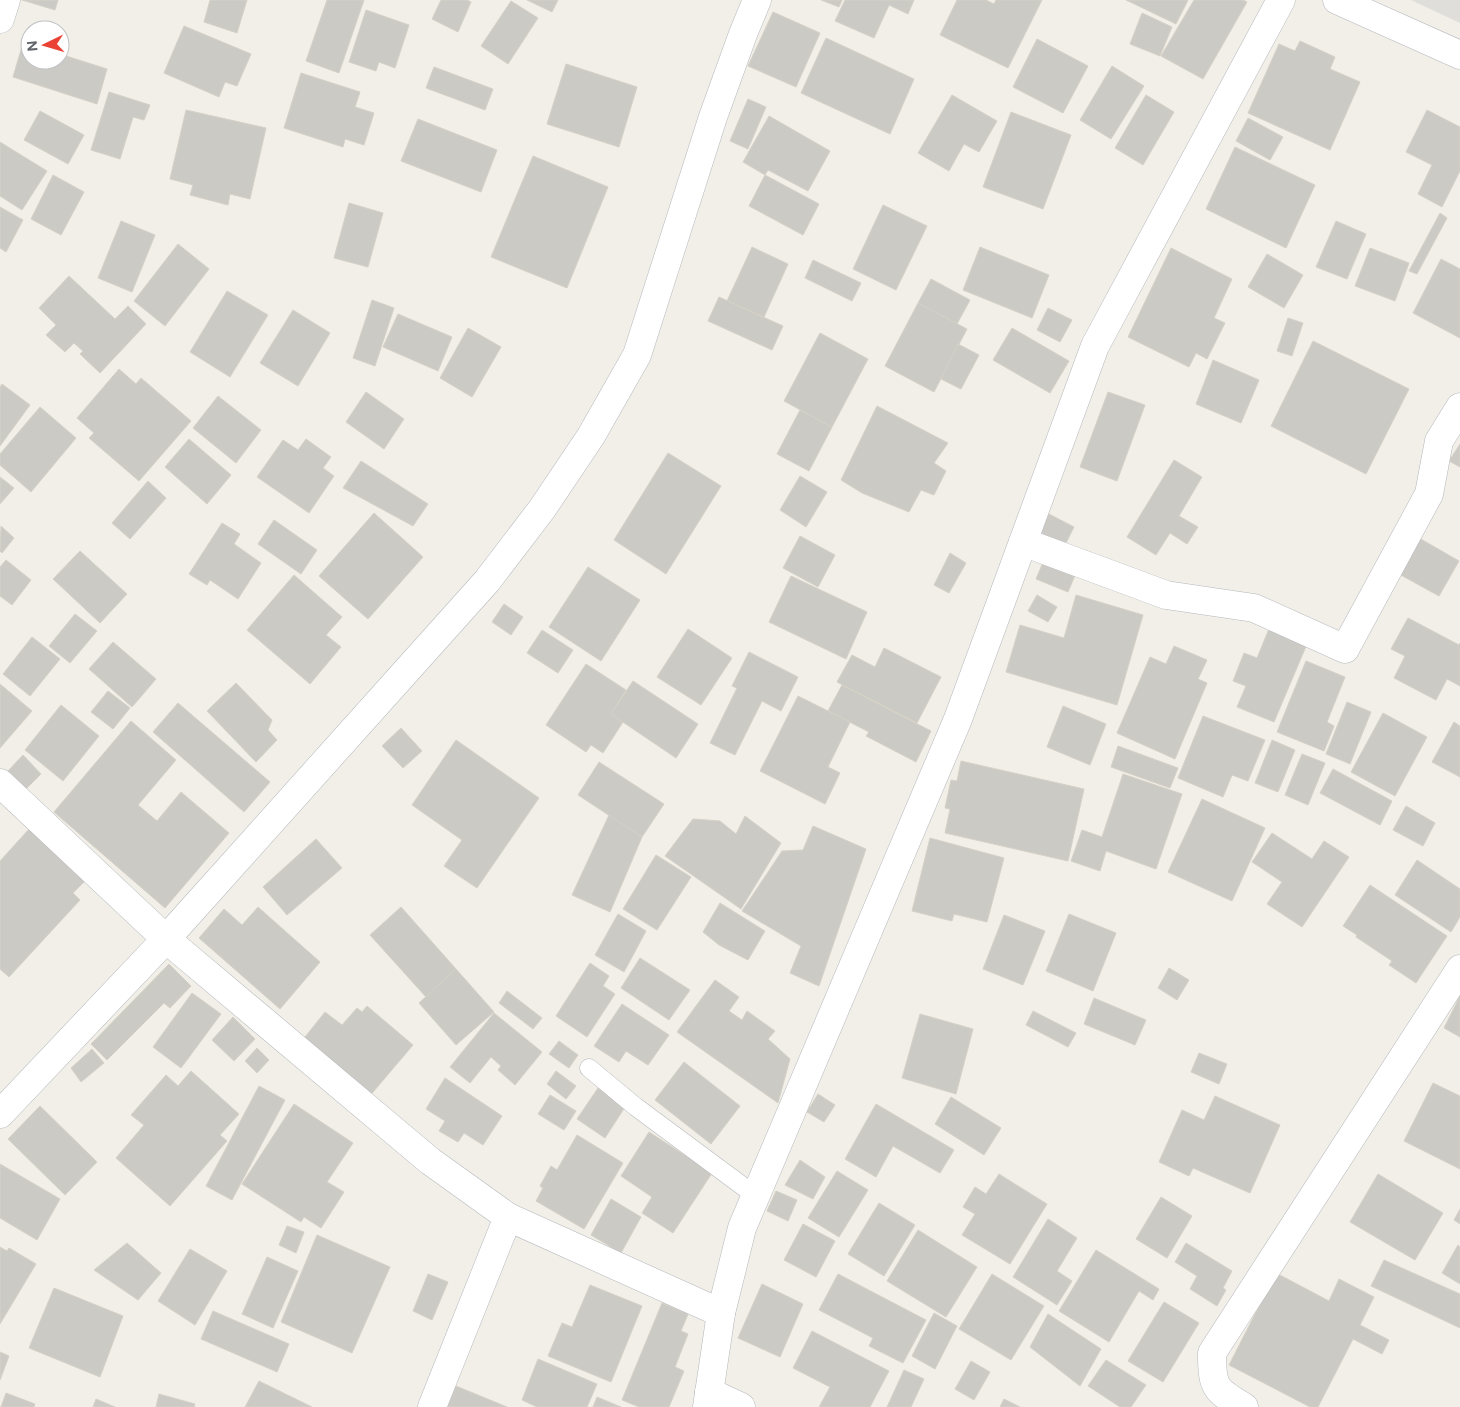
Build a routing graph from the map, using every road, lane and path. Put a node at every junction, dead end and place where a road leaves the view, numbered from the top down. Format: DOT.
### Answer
graph roads {
  1 [pos="6,0"];
  2 [pos="757,0"];
  3 [pos="1281,0"];
  4 [pos="1337,0"];
  5 [pos="0,20"];
  6 [pos="1460,55"];
  7 [pos="1460,407"];
  8 [pos="1023,542"];
  9 [pos="0,783"];
  10 [pos="166,938"];
  11 [pos="1460,969"];
  12 [pos="589,1068"];
  13 [pos="0,1114"];
  14 [pos="756,1196"];
  15 [pos="508,1216"];
  16 [pos="721,1313"];
  17 [pos="708,1400"];
  18 [pos="432,1407"];
  19 [pos="741,1407"];
  20 [pos="1244,1407"];
  1 -- 5 [label="street"];
  2 -- 10 [label="street"];
  3 -- 8 [label="street"];
  4 -- 6 [label="street"];
  7 -- 8 [label="street"];
  8 -- 14 [label="street"];
  9 -- 10 [label="street"];
  10 -- 13 [label="street"];
  10 -- 15 [label="street"];
  11 -- 20 [label="street"];
  12 -- 14 [label="lane"];
  14 -- 16 [label="street"];
  15 -- 16 [label="street"];
  15 -- 18 [label="street"];
  16 -- 17 [label="street"];
  17 -- 19 [label="street"];
}
